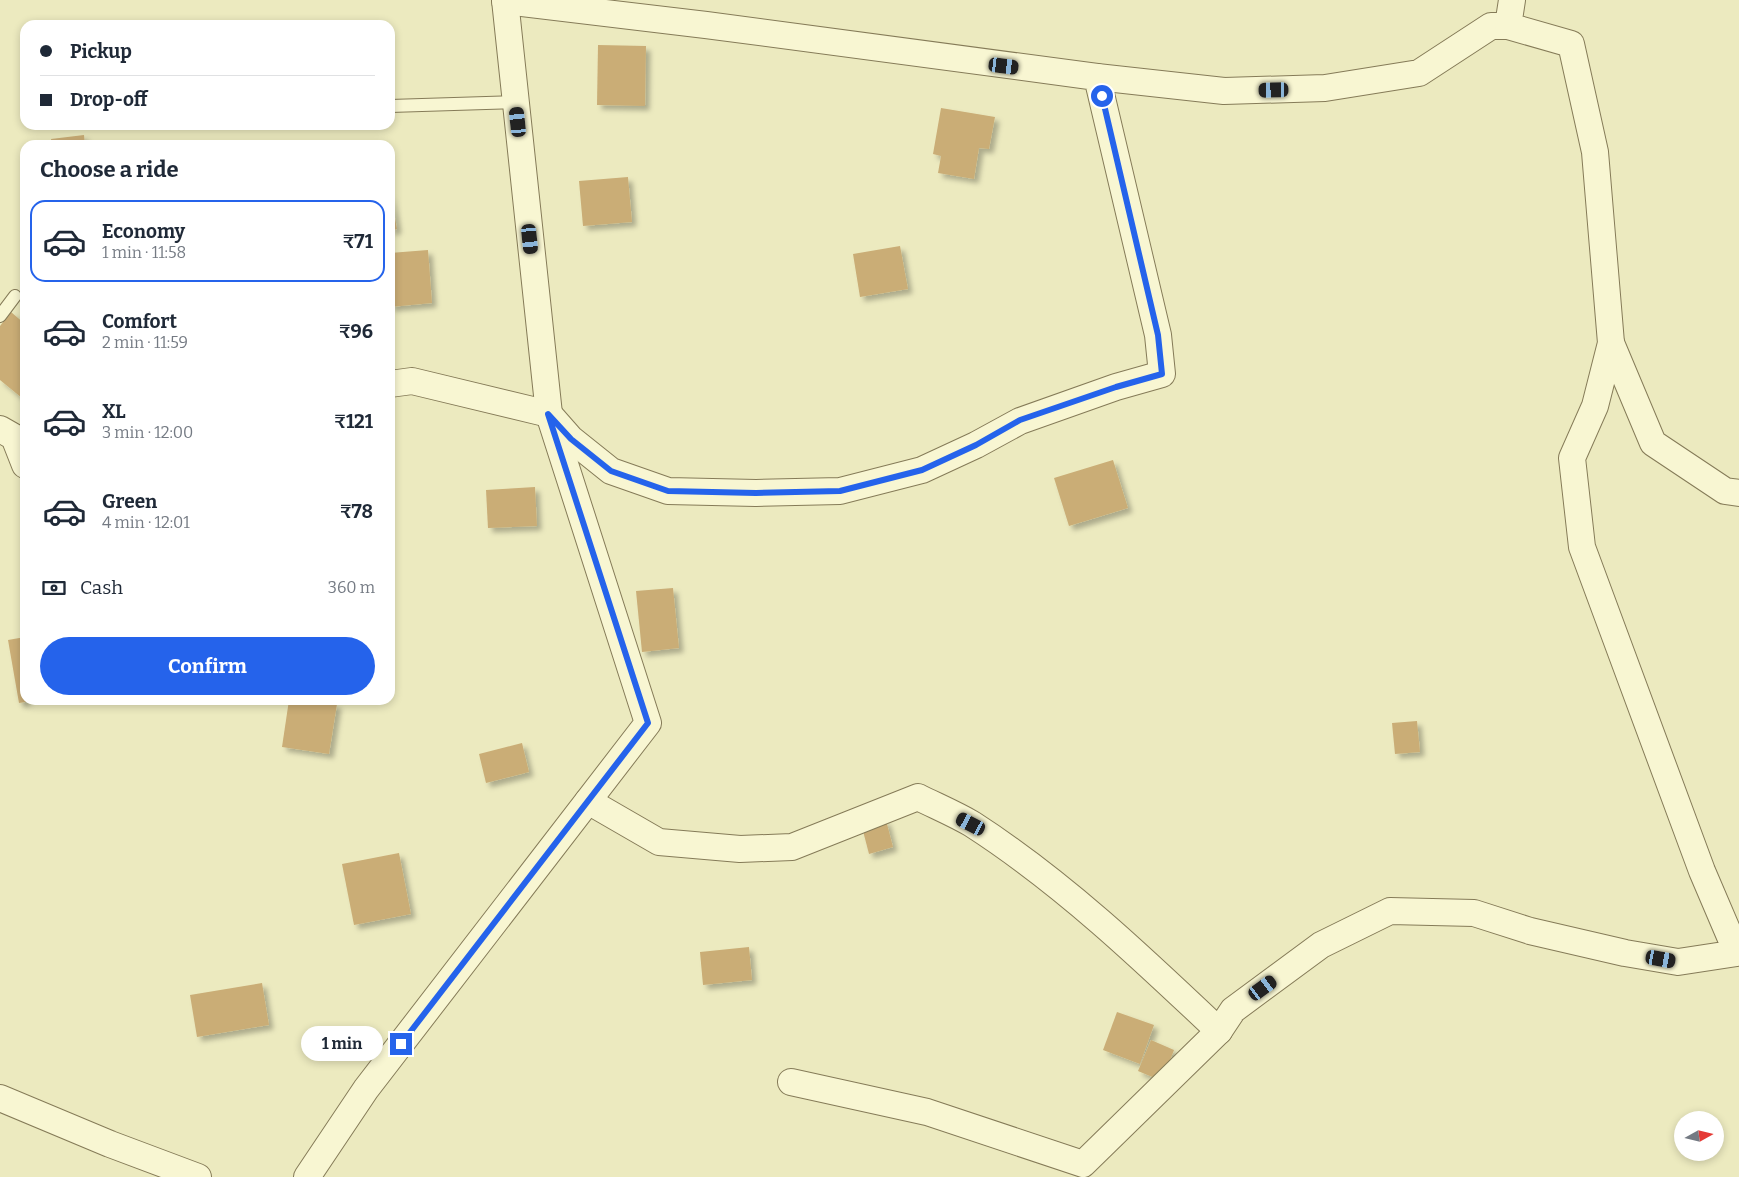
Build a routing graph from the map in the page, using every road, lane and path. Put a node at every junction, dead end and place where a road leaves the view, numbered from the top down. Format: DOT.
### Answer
graph roads {
  1 [pos="505,0"];
  2 [pos="1512,0"];
  3 [pos="1508,26"];
  4 [pos="1097,78"];
  5 [pos="516,102"];
  6 [pos="395,106"];
  7 [pos="15,296"];
  8 [pos="0,316"];
  9 [pos="1611,343"];
  10 [pos="395,383"];
  11 [pos="548,414"];
  12 [pos="0,429"];
  13 [pos="20,452"];
  14 [pos="1739,493"];
  15 [pos="588,801"];
  16 [pos="1219,1030"];
  17 [pos="791,1082"];
  18 [pos="0,1098"];
  19 [pos="198,1177"];
  20 [pos="306,1177"];
  1 -- 4 [label="street"];
  1 -- 5 [label="street"];
  2 -- 3 [label="street"];
  3 -- 4 [label="street"];
  3 -- 9 [label="street"];
  4 -- 11 [label="street"];
  5 -- 6 [label="lane"];
  5 -- 11 [label="street"];
  7 -- 8 [label="lane"];
  9 -- 14 [label="street"];
  9 -- 16 [label="street"];
  10 -- 11 [label="street"];
  11 -- 15 [label="street"];
  12 -- 13 [label="street"];
  15 -- 16 [label="street"];
  15 -- 20 [label="street"];
  16 -- 17 [label="street"];
  18 -- 19 [label="street"];
}
